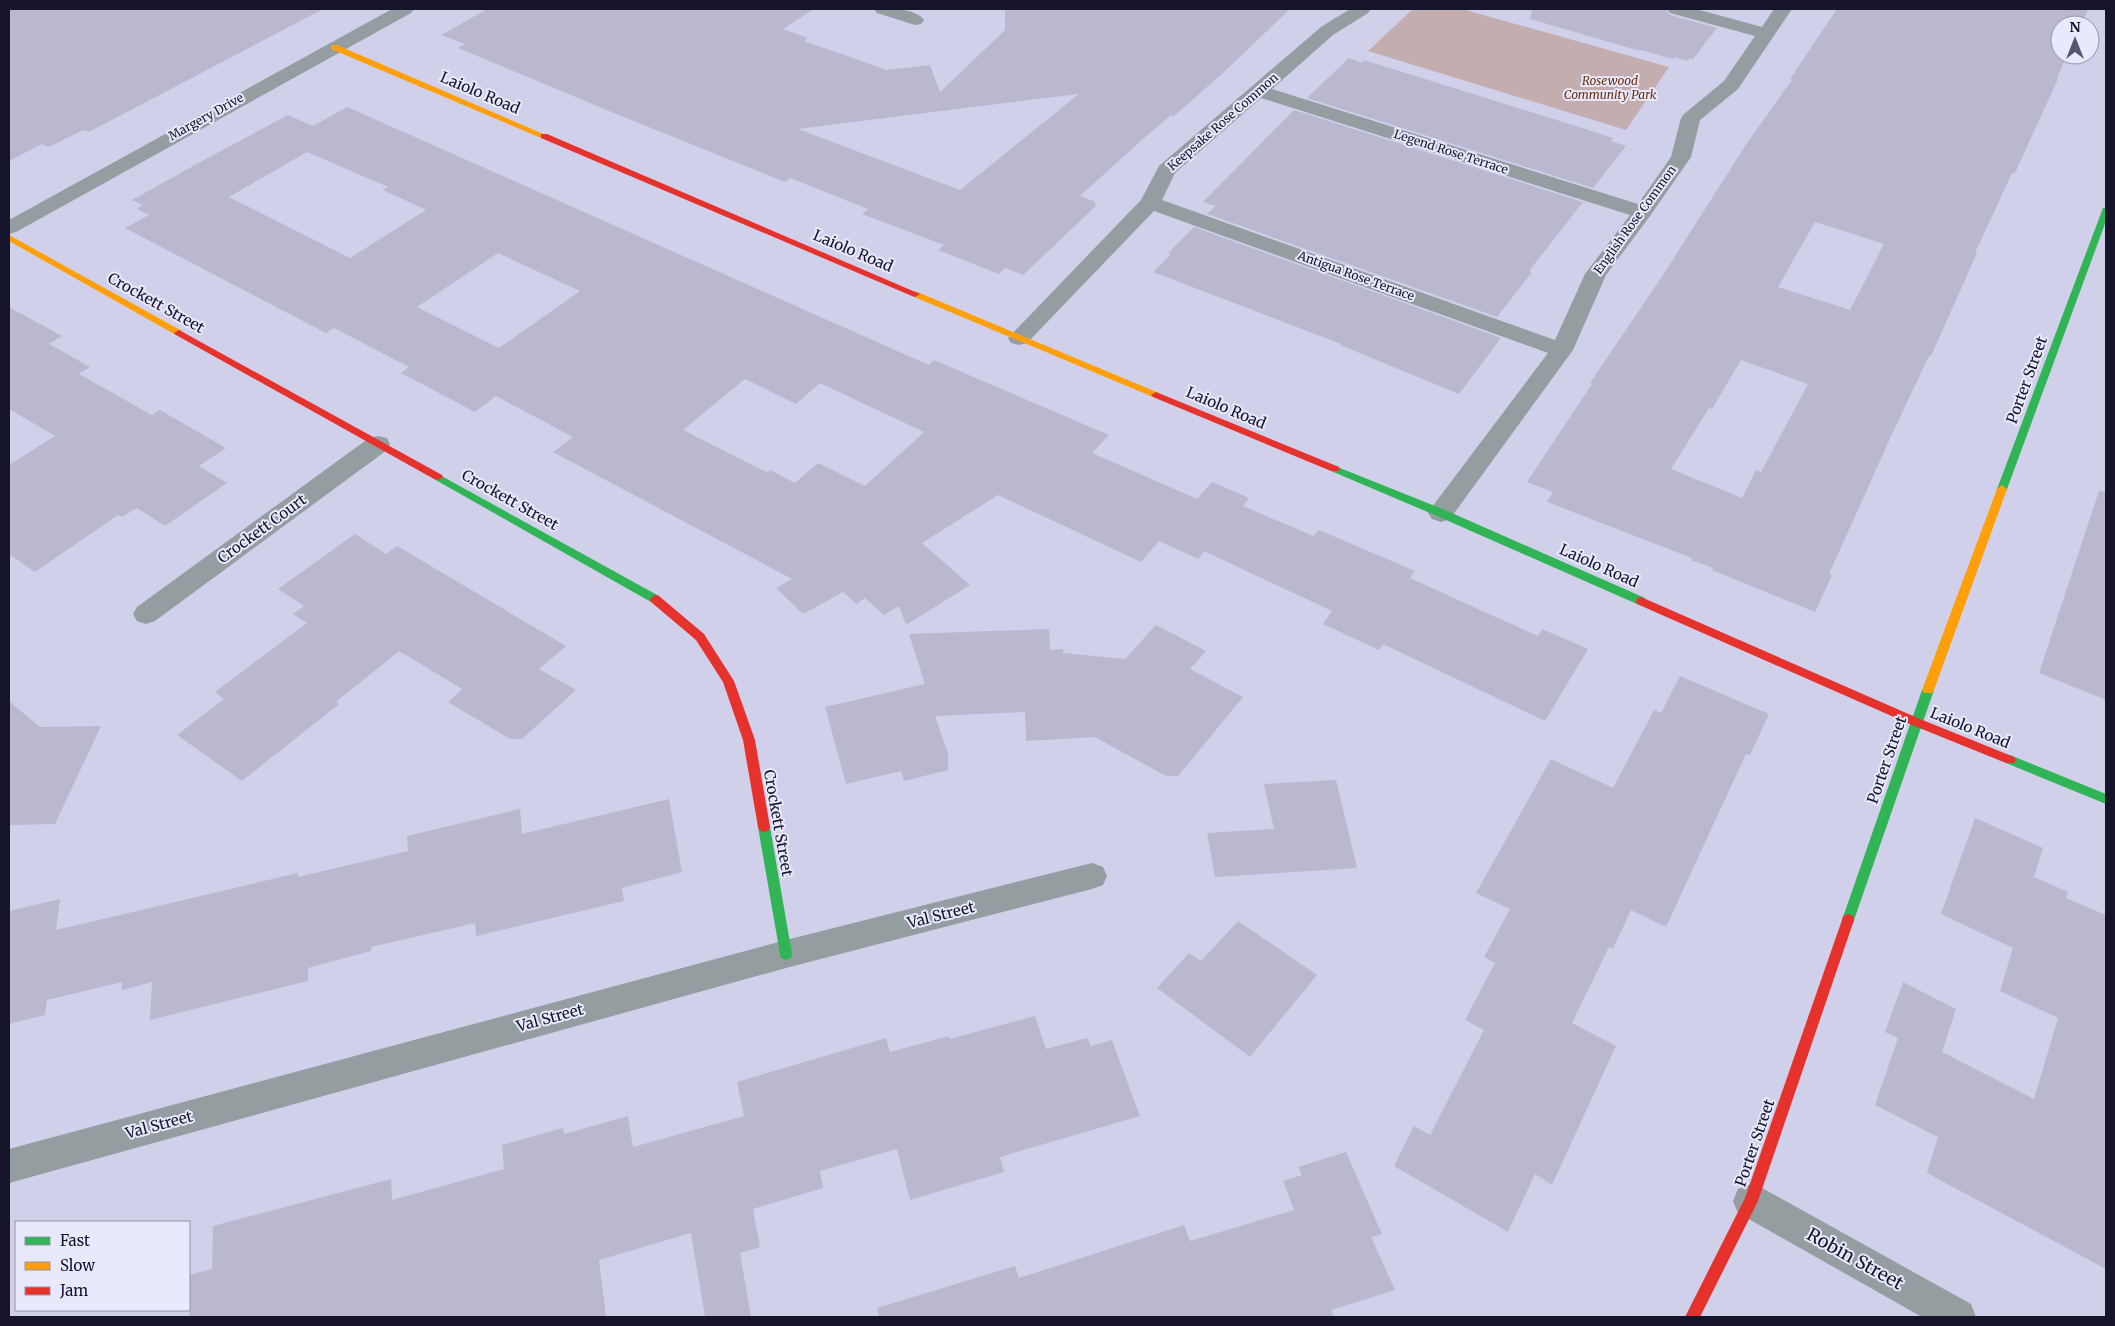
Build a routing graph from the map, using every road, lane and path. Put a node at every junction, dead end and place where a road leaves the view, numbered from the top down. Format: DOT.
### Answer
graph roads {
  1 [pos="405,9"];
  2 [pos="883,9"];
  3 [pos="1362,9"];
  4 [pos="1676,9"];
  5 [pos="1783,9"];
  6 [pos="914,20"];
  7 [pos="1765,33"];
  8 [pos="334,47"];
  9 [pos="1259,91"];
  10 [pos="1150,202"];
  11 [pos="2106,210"];
  12 [pos="1643,212"];
  13 [pos="9,228"];
  14 [pos="9,238"];
  15 [pos="1019,338"];
  16 [pos="1562,350"];
  17 [pos="378,444"];
  18 [pos="1441,513"];
  19 [pos="146,614"];
  20 [pos="1916,722"];
  21 [pos="2106,799"];
  22 [pos="1092,876"];
  23 [pos="786,954"];
  24 [pos="9,1166"];
  25 [pos="1751,1201"];
  26 [pos="1692,1317"];
  27 [pos="1958,1317"];
  1 -- 8 [label="street, Margery Drive"];
  2 -- 6 [label="street"];
  3 -- 9 [label="street, Keepsake Rose Common"];
  4 -- 7 [label="street"];
  5 -- 7 [label="street, English Rose Common"];
  7 -- 12 [label="street, English Rose Common"];
  8 -- 13 [label="street, Margery Drive"];
  8 -- 15 [label="street, Laiolo Road"];
  9 -- 10 [label="street, Keepsake Rose Common"];
  9 -- 12 [label="street, Legend Rose Terrace"];
  10 -- 15 [label="street, Keepsake Rose Common"];
  10 -- 16 [label="street, Antigua Rose Terrace"];
  11 -- 20 [label="street, Porter Street"];
  12 -- 16 [label="street, English Rose Common"];
  14 -- 17 [label="street, Crockett Street"];
  15 -- 18 [label="street, Laiolo Road"];
  16 -- 18 [label="street, English Rose Common"];
  17 -- 19 [label="street, Crockett Court"];
  17 -- 23 [label="street, Crockett Street"];
  18 -- 20 [label="street, Laiolo Road"];
  20 -- 21 [label="street, Laiolo Road"];
  20 -- 25 [label="street, Porter Street"];
  22 -- 23 [label="street, Val Street"];
  23 -- 24 [label="street, Val Street"];
  25 -- 26 [label="street, Porter Street"];
  25 -- 27 [label="street, Robin Street"];
}
